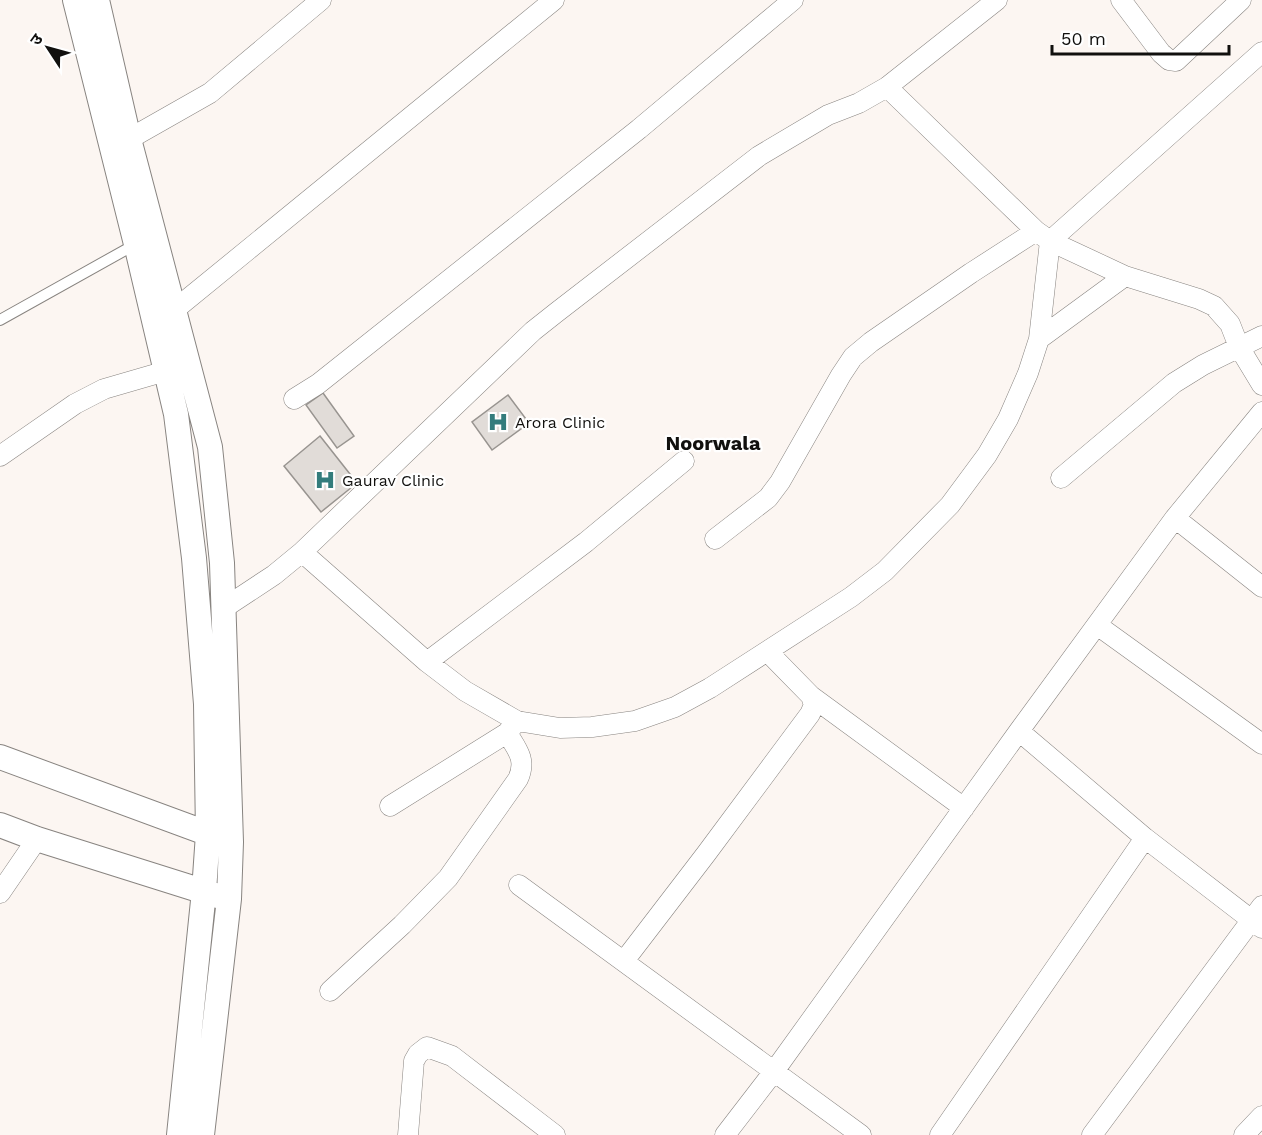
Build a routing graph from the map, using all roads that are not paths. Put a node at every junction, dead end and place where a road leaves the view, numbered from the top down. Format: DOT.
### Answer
graph roads {
  1 [pos="75,0"];
  2 [pos="97,0"];
  3 [pos="554,0"];
  4 [pos="997,0"];
  5 [pos="1121,0"];
  6 [pos="1241,0"];
  7 [pos="316,2"];
  8 [pos="783,3"];
  9 [pos="1262,52"];
  10 [pos="887,87"];
  11 [pos="129,139"];
  12 [pos="1043,236"];
  13 [pos="136,244"];
  14 [pos="1125,276"];
  15 [pos="173,311"];
  16 [pos="0,320"];
  17 [pos="1262,336"];
  18 [pos="1039,339"];
  19 [pos="1239,347"];
  20 [pos="165,371"];
  21 [pos="1262,385"];
  22 [pos="294,399"];
  23 [pos="1262,412"];
  24 [pos="0,456"];
  25 [pos="684,461"];
  26 [pos="1061,478"];
  27 [pos="1175,518"];
  28 [pos="715,539"];
  29 [pos="302,552"];
  30 [pos="1262,587"];
  31 [pos="224,608"];
  32 [pos="1097,625"];
  33 [pos="768,652"];
  34 [pos="427,662"];
  35 [pos="811,696"];
  36 [pos="512,727"];
  37 [pos="1019,731"];
  38 [pos="1262,744"];
  39 [pos="0,757"];
  40 [pos="390,806"];
  41 [pos="964,808"];
  42 [pos="0,825"];
  43 [pos="208,834"];
  44 [pos="1145,838"];
  45 [pos="37,839"];
  46 [pos="231,842"];
  47 [pos="519,885"];
  48 [pos="2,888"];
  49 [pos="204,891"];
  50 [pos="229,899"];
  51 [pos="1258,918"];
  52 [pos="624,961"];
  53 [pos="330,991"];
  54 [pos="775,1070"];
  55 [pos="1262,1116"];
  56 [pos="179,1135"];
  57 [pos="202,1135"];
  58 [pos="408,1135"];
  59 [pos="555,1135"];
  60 [pos="725,1135"];
  61 [pos="861,1135"];
  62 [pos="940,1135"];
  63 [pos="1092,1135"];
  64 [pos="1244,1135"];
  1 -- 13 [label="street"];
  2 -- 11 [label="street"];
  3 -- 15 [label="street"];
  4 -- 10 [label="street"];
  5 -- 6 [label="street"];
  7 -- 11 [label="street"];
  8 -- 22 [label="street"];
  9 -- 12 [label="street"];
  10 -- 12 [label="street"];
  10 -- 29 [label="street"];
  11 -- 15 [label="street"];
  12 -- 14 [label="street"];
  12 -- 18 [label="street"];
  12 -- 28 [label="street"];
  13 -- 16 [label="lane"];
  13 -- 20 [label="street"];
  14 -- 18 [label="street"];
  14 -- 19 [label="street"];
  15 -- 31 [label="street"];
  17 -- 19 [label="street"];
  18 -- 33 [label="street"];
  19 -- 21 [label="street"];
  19 -- 26 [label="street"];
  20 -- 24 [label="street"];
  20 -- 43 [label="street"];
  23 -- 27 [label="street"];
  25 -- 34 [label="street"];
  27 -- 30 [label="street"];
  27 -- 32 [label="street"];
  29 -- 31 [label="street"];
  29 -- 34 [label="street"];
  31 -- 46 [label="street"];
  32 -- 37 [label="street"];
  32 -- 38 [label="street"];
  33 -- 35 [label="street"];
  33 -- 36 [label="street"];
  34 -- 36 [label="street"];
  35 -- 41 [label="street"];
  35 -- 52 [label="street"];
  36 -- 40 [label="street"];
  36 -- 53 [label="street"];
  37 -- 41 [label="street"];
  37 -- 44 [label="street"];
  39 -- 43 [label="street"];
  41 -- 54 [label="street"];
  42 -- 45 [label="street"];
  43 -- 46 [label="street"];
  43 -- 49 [label="street"];
  44 -- 51 [label="street"];
  44 -- 62 [label="street"];
  45 -- 48 [label="street"];
  45 -- 49 [label="street"];
  46 -- 50 [label="street"];
  47 -- 52 [label="street"];
  49 -- 50 [label="street"];
  49 -- 56 [label="street"];
  50 -- 57 [label="street"];
  51 -- 63 [label="street"];
  52 -- 54 [label="street"];
  54 -- 60 [label="street"];
  54 -- 61 [label="street"];
  55 -- 64 [label="street"];
  58 -- 59 [label="street"];
}
